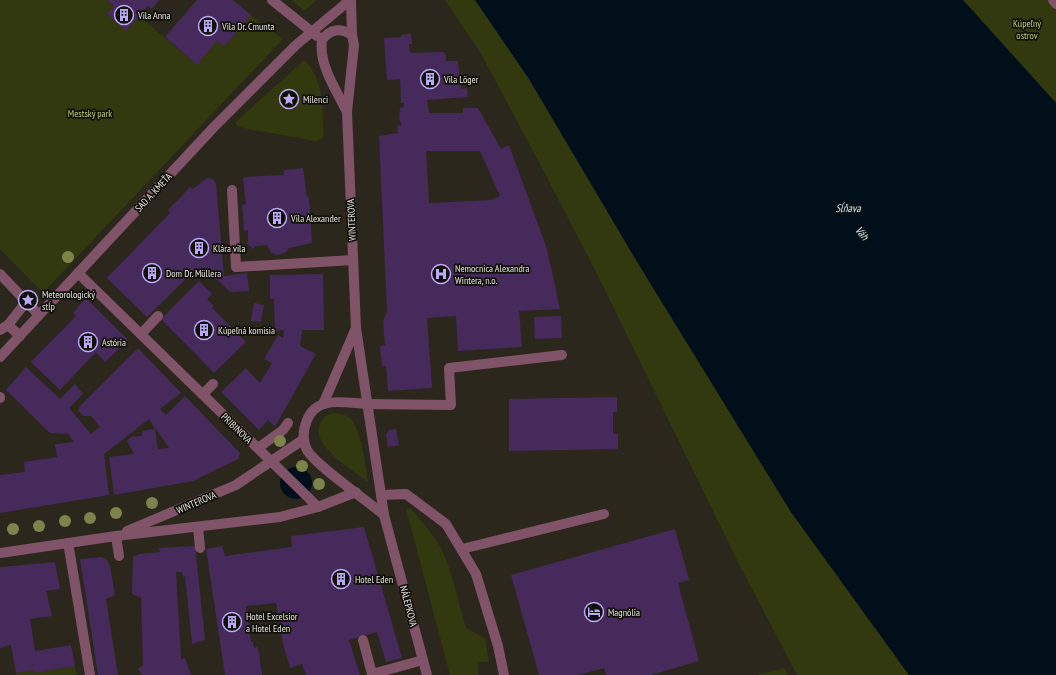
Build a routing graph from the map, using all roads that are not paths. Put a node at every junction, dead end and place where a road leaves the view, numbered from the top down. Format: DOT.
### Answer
graph roads {
  1 [pos="272,0"];
  2 [pos="351,0"];
  3 [pos="1053,0"];
  4 [pos="1056,4"];
  5 [pos="312,32"];
  6 [pos="352,35"];
  7 [pos="322,40"];
  8 [pos="347,112"];
  9 [pos="232,190"];
  10 [pos="353,260"];
  11 [pos="78,273"];
  12 [pos="0,274"];
  13 [pos="26,302"];
  14 [pos="39,315"];
  15 [pos="158,316"];
  16 [pos="4,328"];
  17 [pos="356,328"];
  18 [pos="141,334"];
  19 [pos="20,336"];
  20 [pos="1,354"];
  21 [pos="562,355"];
  22 [pos="213,384"];
  23 [pos="203,394"];
  24 [pos="324,402"];
  25 [pos="366,404"];
  26 [pos="288,423"];
  27 [pos="304,439"];
  28 [pos="258,448"];
  29 [pos="272,462"];
  30 [pos="356,492"];
  31 [pos="381,495"];
  32 [pos="318,508"];
  33 [pos="384,514"];
  34 [pos="604,514"];
  35 [pos="198,526"];
  36 [pos="116,536"];
  37 [pos="68,543"];
  38 [pos="200,548"];
  39 [pos="462,549"];
  40 [pos="0,553"];
  41 [pos="119,556"];
  42 [pos="363,640"];
  43 [pos="423,660"];
  44 [pos="90,675"];
  45 [pos="428,675"];
  46 [pos="504,675"];
  1 -- 5 [label="street"];
  2 -- 5 [label="street, SAD A. KMEŤA"];
  2 -- 6 [label="street, SAD A. KMEŤA"];
  3 -- 4 [label="street"];
  5 -- 7 [label="street"];
  5 -- 11 [label="street, SAD A. KMEŤA"];
  6 -- 7 [label="street"];
  6 -- 8 [label="street, WINTEROVA"];
  7 -- 8 [label="street, WINTEROVA"];
  8 -- 10 [label="street, WINTEROVA"];
  9 -- 10 [label="street"];
  10 -- 17 [label="street, WINTEROVA"];
  11 -- 14 [label="street, SAD A. KMEŤA"];
  11 -- 18 [label="street, PRIBINOVA"];
  12 -- 13 [label="street"];
  13 -- 14 [label="street"];
  13 -- 16 [label="street"];
  14 -- 19 [label="street, SAD A. KMEŤA"];
  15 -- 18 [label="street"];
  16 -- 19 [label="street"];
  17 -- 24 [label="street"];
  17 -- 25 [label="street, NÁLEPKOVA"];
  18 -- 23 [label="street, PRIBINOVA"];
  19 -- 20 [label="street, SAD A. KMEŤA"];
  21 -- 25 [label="street"];
  22 -- 23 [label="street"];
  23 -- 28 [label="street, PRIBINOVA"];
  24 -- 25 [label="street"];
  24 -- 27 [label="street"];
  25 -- 31 [label="street, NÁLEPKOVA"];
  26 -- 28 [label="street"];
  27 -- 29 [label="street, WINTEROVA"];
  27 -- 30 [label="street"];
  28 -- 29 [label="street, PRIBINOVA"];
  29 -- 32 [label="street"];
  29 -- 36 [label="street, WINTEROVA"];
  30 -- 32 [label="street, WINTEROVA"];
  30 -- 33 [label="street"];
  31 -- 33 [label="street, NÁLEPKOVA"];
  31 -- 39 [label="street"];
  32 -- 35 [label="street, WINTEROVA"];
  33 -- 43 [label="street, NÁLEPKOVA"];
  34 -- 39 [label="street"];
  35 -- 36 [label="street, WINTEROVA"];
  35 -- 38 [label="street"];
  36 -- 37 [label="street, WINTEROVA"];
  36 -- 41 [label="street"];
  37 -- 40 [label="street, WINTEROVA"];
  37 -- 44 [label="street"];
  39 -- 46 [label="street"];
  42 -- 43 [label="street"];
  43 -- 45 [label="street, NÁLEPKOVA"];
}
